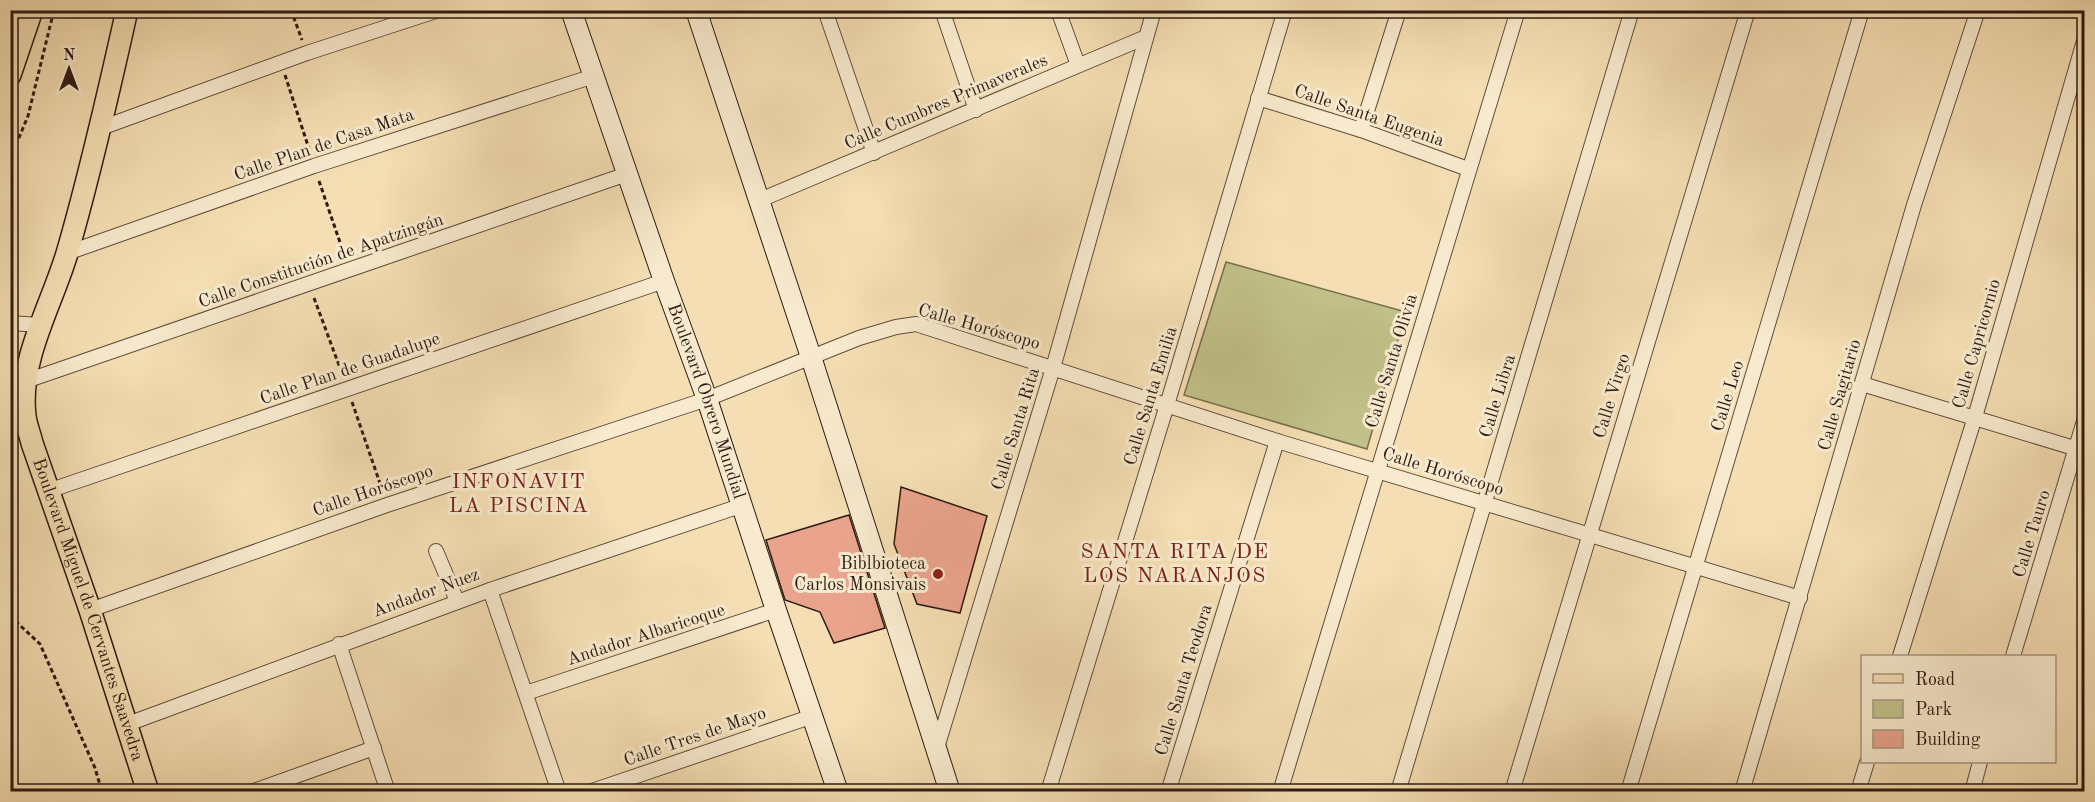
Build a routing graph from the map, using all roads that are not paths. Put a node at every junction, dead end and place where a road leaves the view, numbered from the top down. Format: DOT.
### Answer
graph roads {
  1 [pos="32,10"];
  2 [pos="127,10"];
  3 [pos="439,10"];
  4 [pos="572,10"];
  5 [pos="696,10"];
  6 [pos="825,10"];
  7 [pos="942,10"];
  8 [pos="1059,10"];
  9 [pos="1154,10"];
  10 [pos="1285,10"];
  11 [pos="1399,10"];
  12 [pos="1518,10"];
  13 [pos="1632,10"];
  14 [pos="1748,10"];
  15 [pos="1862,10"];
  16 [pos="1978,10"];
  17 [pos="1146,37"];
  18 [pos="2085,41"];
  19 [pos="1078,65"];
  20 [pos="10,75"];
  21 [pos="594,76"];
  22 [pos="1258,98"];
  23 [pos="976,110"];
  24 [pos="101,128"];
  25 [pos="1361,130"];
  26 [pos="874,153"];
  27 [pos="1468,169"];
  28 [pos="627,174"];
  29 [pos="760,200"];
  30 [pos="67,253"];
  31 [pos="664,281"];
  32 [pos="10,323"];
  33 [pos="40,325"];
  34 [pos="811,357"];
  35 [pos="1053,368"];
  36 [pos="26,381"];
  37 [pos="1862,384"];
  38 [pos="707,399"];
  39 [pos="1167,405"];
  40 [pos="1975,417"];
  41 [pos="2085,421"];
  42 [pos="1277,441"];
  43 [pos="2080,450"];
  44 [pos="1378,472"];
  45 [pos="48,491"];
  46 [pos="1484,503"];
  47 [pos="743,505"];
  48 [pos="1588,534"];
  49 [pos="436,552"];
  50 [pos="1695,567"];
  51 [pos="490,590"];
  52 [pos="1800,598"];
  53 [pos="458,602"];
  54 [pos="90,610"];
  55 [pos="776,610"];
  56 [pos="339,644"];
  57 [pos="1901,655"];
  58 [pos="2014,655"];
  59 [pos="526,693"];
  60 [pos="813,716"];
  61 [pos="125,725"];
  62 [pos="374,748"];
  63 [pos="936,752"];
  64 [pos="1867,763"];
  65 [pos="1980,763"];
  66 [pos="148,792"];
  67 [pos="252,792"];
  68 [pos="388,792"];
  69 [pos="559,792"];
  70 [pos="589,792"];
  71 [pos="838,792"];
  72 [pos="950,792"];
  73 [pos="1048,792"];
  74 [pos="1168,792"];
  75 [pos="1280,792"];
  76 [pos="1398,792"];
  77 [pos="1512,792"];
  78 [pos="1628,792"];
  79 [pos="1742,792"];
  80 [pos="1858,792"];
  81 [pos="1972,792"];
  1 -- 20 [label="main road"];
  2 -- 24 [label="main road, Boulevard Miguel de Cervantes Saavedra"];
  3 -- 24 [label="street"];
  4 -- 21 [label="street, Boulevard Obrero Mundial"];
  5 -- 29 [label="street"];
  6 -- 26 [label="street"];
  7 -- 23 [label="street"];
  8 -- 19 [label="street"];
  9 -- 17 [label="street, Calle Santa Rita"];
  10 -- 22 [label="street, Calle Santa Emilia"];
  11 -- 25 [label="street"];
  12 -- 27 [label="street, Calle Santa Olivia"];
  13 -- 46 [label="street, Calle Libra"];
  14 -- 48 [label="street, Calle Virgo"];
  15 -- 50 [label="street, Calle Leo"];
  16 -- 37 [label="street, Calle Sagitario"];
  17 -- 19 [label="street, Calle Cumbres Primaverales"];
  17 -- 35 [label="street, Calle Santa Rita"];
  18 -- 40 [label="street, Calle Capricornio"];
  19 -- 23 [label="street, Calle Cumbres Primaverales"];
  21 -- 28 [label="street, Boulevard Obrero Mundial"];
  21 -- 30 [label="street, Calle Plan de Casa Mata"];
  22 -- 25 [label="street, Calle Santa Eugenia"];
  22 -- 39 [label="street, Calle Santa Emilia"];
  23 -- 26 [label="street, Calle Cumbres Primaverales"];
  24 -- 30 [label="main road, Boulevard Miguel de Cervantes Saavedra"];
  25 -- 27 [label="street, Calle Santa Eugenia"];
  26 -- 29 [label="street, Calle Cumbres Primaverales"];
  27 -- 44 [label="street, Calle Santa Olivia"];
  28 -- 31 [label="street, Boulevard Obrero Mundial"];
  28 -- 36 [label="street, Calle Constitución de Apatzingán"];
  29 -- 34 [label="street"];
  30 -- 33 [label="main road, Boulevard Miguel de Cervantes Saavedra"];
  31 -- 38 [label="street, Boulevard Obrero Mundial"];
  31 -- 45 [label="street, Calle Plan de Guadalupe"];
  32 -- 33 [label="street"];
  33 -- 36 [label="main road, Boulevard Miguel de Cervantes Saavedra"];
  34 -- 35 [label="street, Calle Horóscopo"];
  34 -- 38 [label="street, Calle Horóscopo"];
  34 -- 63 [label="street"];
  35 -- 39 [label="street, Calle Horóscopo"];
  35 -- 63 [label="street, Calle Santa Rita"];
  36 -- 45 [label="main road, Boulevard Miguel de Cervantes Saavedra"];
  37 -- 40 [label="street"];
  37 -- 52 [label="street, Calle Sagitario"];
  38 -- 47 [label="street, Boulevard Obrero Mundial"];
  38 -- 54 [label="street, Calle Horóscopo"];
  39 -- 42 [label="street, Calle Horóscopo"];
  39 -- 73 [label="street, Calle Santa Emilia"];
  40 -- 43 [label="street"];
  40 -- 57 [label="street, Calle Capricornio"];
  41 -- 43 [label="street, Calle Tauro"];
  42 -- 44 [label="street, Calle Horóscopo"];
  42 -- 74 [label="street, Calle Santa Teodora"];
  43 -- 58 [label="street, Calle Tauro"];
  44 -- 46 [label="street, Calle Horóscopo"];
  44 -- 75 [label="street, Calle Santa Olivia"];
  45 -- 54 [label="main road, Boulevard Miguel de Cervantes Saavedra"];
  46 -- 48 [label="street, Calle Horóscopo"];
  46 -- 76 [label="street, Calle Libra"];
  47 -- 51 [label="street, Andador Nuez"];
  47 -- 55 [label="street, Boulevard Obrero Mundial"];
  48 -- 50 [label="street, Calle Horóscopo"];
  48 -- 77 [label="street, Calle Virgo"];
  49 -- 53 [label="street"];
  50 -- 52 [label="street, Calle Horóscopo"];
  50 -- 78 [label="street, Calle Leo"];
  51 -- 53 [label="street, Andador Nuez"];
  51 -- 59 [label="street"];
  52 -- 79 [label="street, Calle Sagitario"];
  53 -- 56 [label="street, Andador Nuez"];
  54 -- 61 [label="main road, Boulevard Miguel de Cervantes Saavedra"];
  55 -- 59 [label="street, Andador Albaricoque"];
  55 -- 60 [label="street, Boulevard Obrero Mundial"];
  56 -- 61 [label="street, Andador Nuez"];
  56 -- 62 [label="street"];
  59 -- 69 [label="street"];
  60 -- 70 [label="street, Calle Tres de Mayo"];
  60 -- 71 [label="street, Boulevard Obrero Mundial"];
  61 -- 66 [label="main road, Boulevard Miguel de Cervantes Saavedra"];
  62 -- 67 [label="street"];
  62 -- 68 [label="street"];
  63 -- 72 [label="street"];
  64 -- 80 [label="street"];
  65 -- 81 [label="street"];
}
